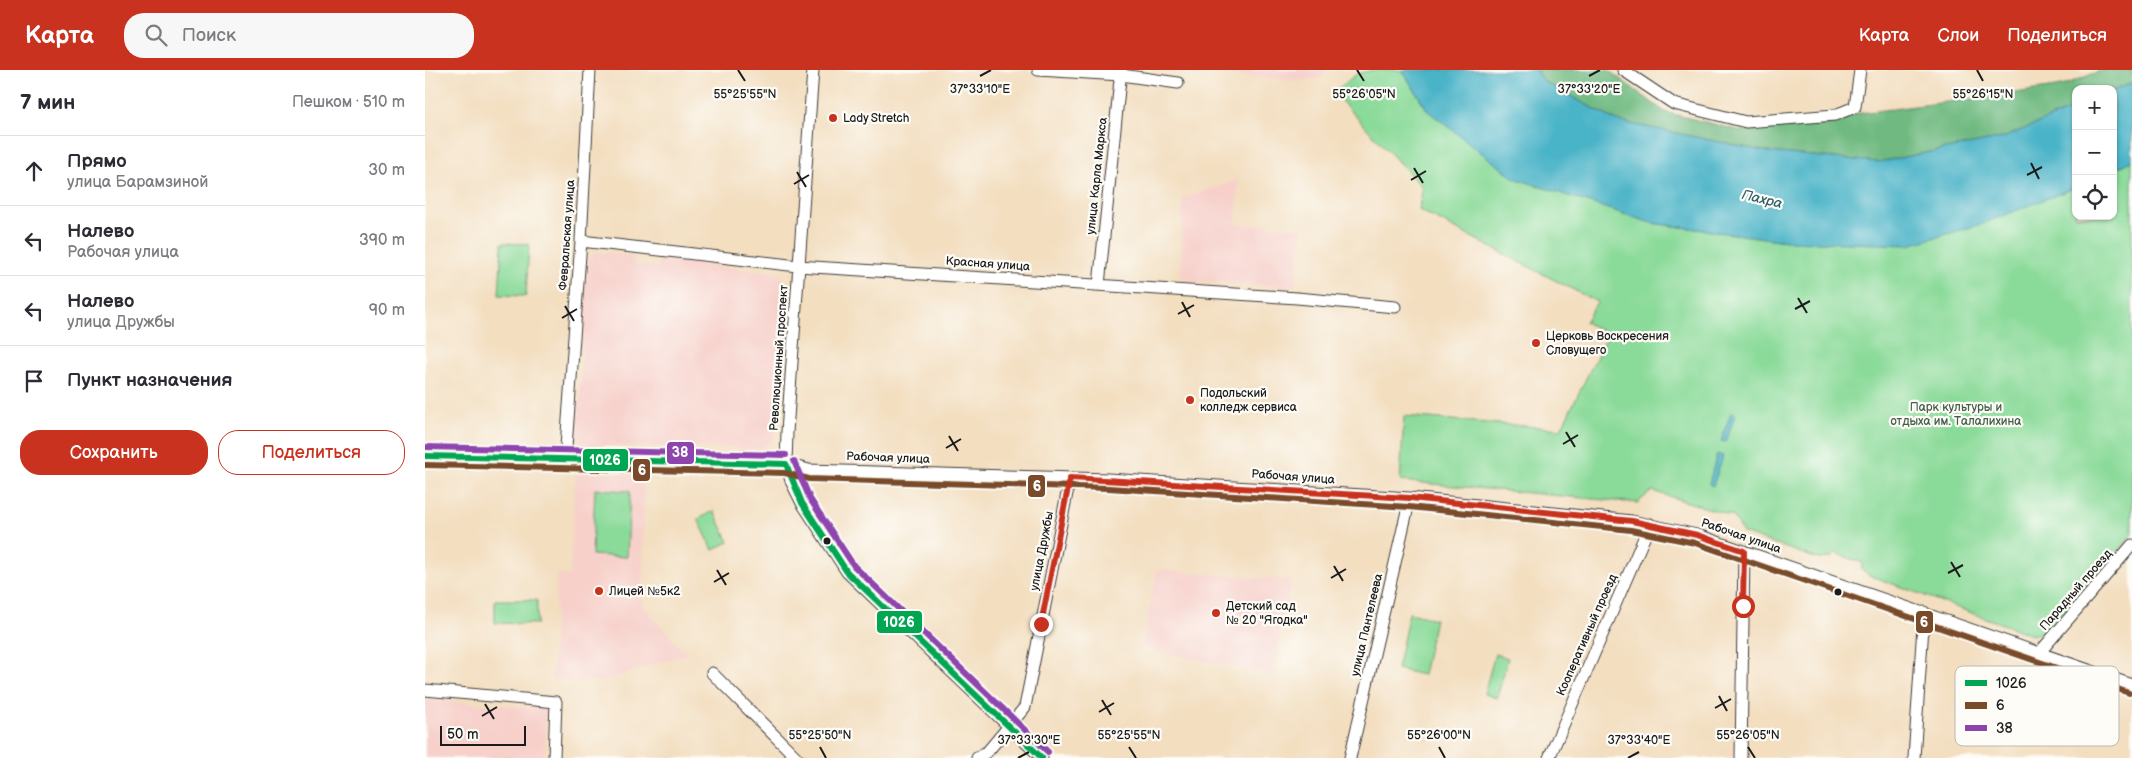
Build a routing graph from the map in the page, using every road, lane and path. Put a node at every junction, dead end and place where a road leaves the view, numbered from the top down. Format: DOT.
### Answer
graph roads {
  1 [pos="590,70"];
  2 [pos="813,70"];
  3 [pos="1037,70"];
  4 [pos="1623,70"];
  5 [pos="1860,70"];
  6 [pos="1121,72"];
  7 [pos="1178,83"];
  8 [pos="581,241"];
  9 [pos="799,266"];
  10 [pos="1099,285"];
  11 [pos="1395,307"];
  12 [pos="425,456"];
  13 [pos="565,461"];
  14 [pos="786,464"];
  15 [pos="1070,478"];
  16 [pos="1410,498"];
  17 [pos="1650,524"];
  18 [pos="2132,545"];
  19 [pos="1744,551"];
  20 [pos="1924,612"];
  21 [pos="2040,652"];
  22 [pos="2079,666"];
  23 [pos="712,673"];
  24 [pos="2119,680"];
  25 [pos="2132,685"];
  26 [pos="425,690"];
  27 [pos="1009,726"];
  28 [pos="554,758"];
  29 [pos="797,758"];
  30 [pos="977,758"];
  31 [pos="1042,758"];
  32 [pos="1351,758"];
  33 [pos="1549,758"];
  34 [pos="1741,758"];
  35 [pos="1914,758"];
  1 -- 8 [label="street, Февральская улица"];
  2 -- 9 [label="street, Революционный проспект"];
  3 -- 6 [label="street"];
  4 -- 5 [label="street"];
  6 -- 7 [label="street"];
  6 -- 10 [label="street, улица Карла Маркса"];
  8 -- 9 [label="street, Красная улица"];
  8 -- 13 [label="street, Февральская улица"];
  9 -- 10 [label="street, Красная улица"];
  9 -- 14 [label="street, Революционный проспект"];
  10 -- 11 [label="street, Красная улица"];
  12 -- 13 [label="street, Рабочая улица"];
  13 -- 14 [label="street, Рабочая улица"];
  14 -- 15 [label="street, Рабочая улица"];
  14 -- 27 [label="street, Революционный проспект"];
  15 -- 16 [label="street, Рабочая улица"];
  15 -- 27 [label="street, улица Дружбы"];
  16 -- 17 [label="street, Рабочая улица"];
  16 -- 32 [label="street, улица Пантелеева"];
  17 -- 19 [label="street, Рабочая улица"];
  17 -- 33 [label="street, Кооперативный проезд"];
  18 -- 21 [label="street, Парадный проезд"];
  19 -- 20 [label="street, Рабочая улица"];
  19 -- 34 [label="street"];
  20 -- 21 [label="street, Рабочая улица"];
  20 -- 35 [label="street"];
  21 -- 22 [label="street, Рабочая улица"];
  23 -- 29 [label="street"];
  24 -- 25 [label="street, Рабочая улица"];
  26 -- 28 [label="street"];
  27 -- 30 [label="street, улица Дружбы"];
  27 -- 31 [label="street, Революционный проспект"];
}
